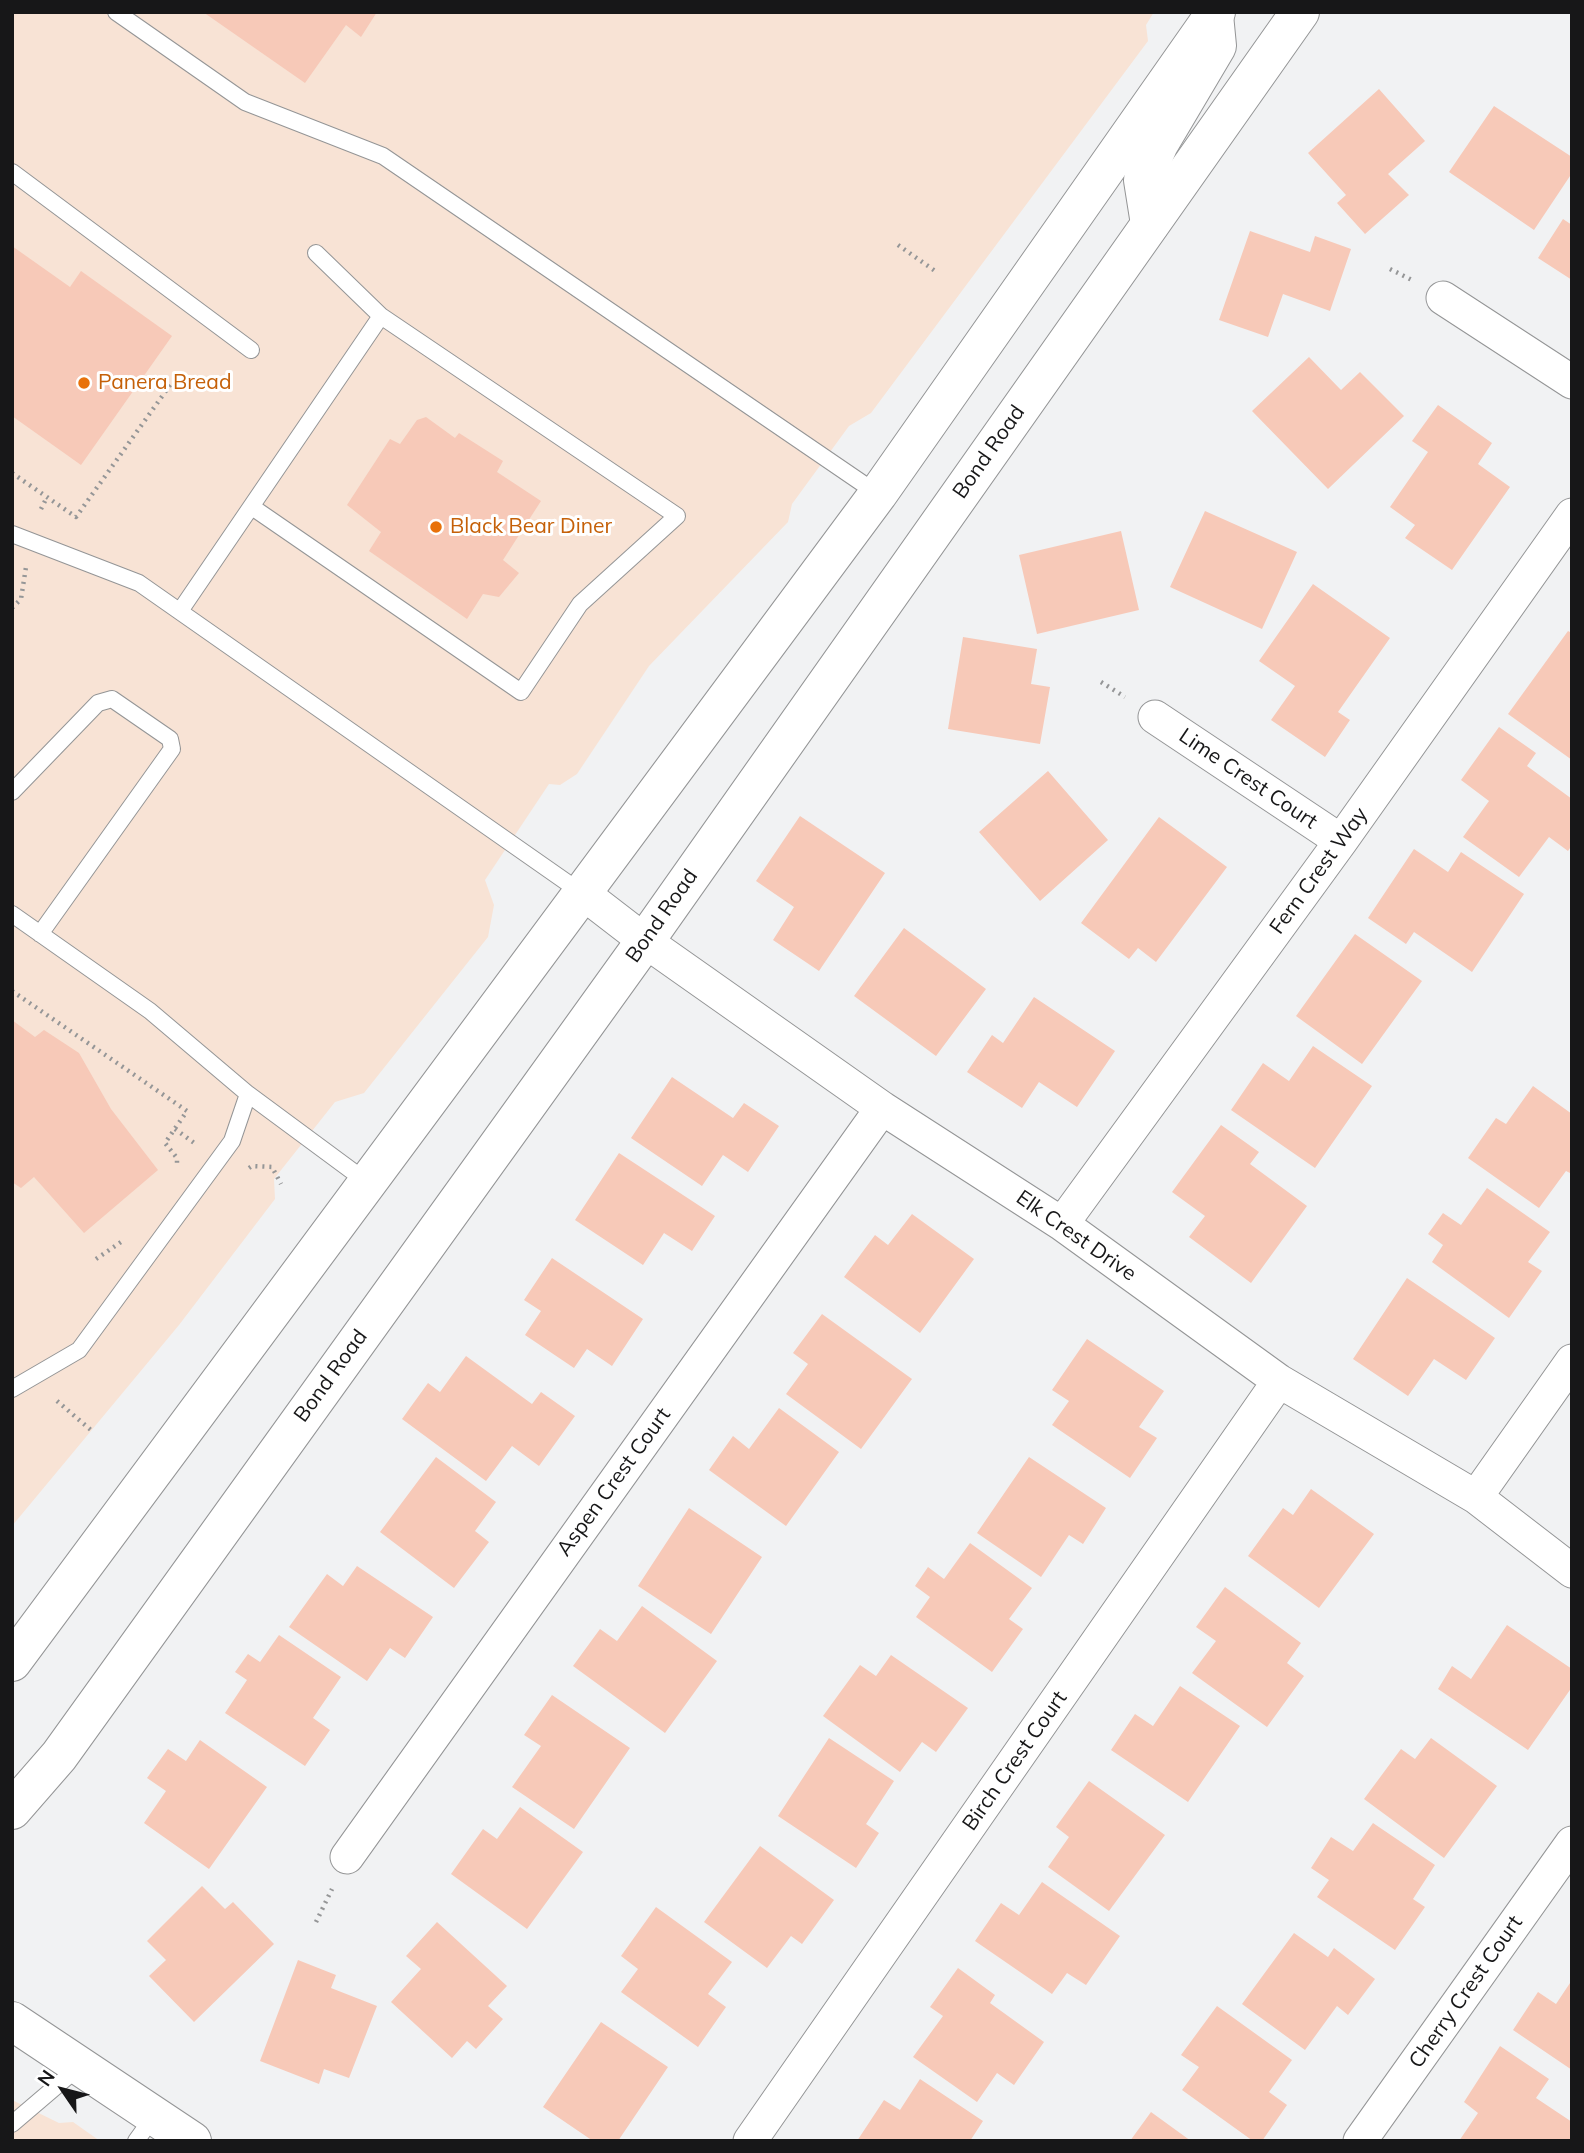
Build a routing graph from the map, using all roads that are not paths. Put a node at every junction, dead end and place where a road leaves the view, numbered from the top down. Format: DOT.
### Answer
graph roads {
  1 [pos="116,12"];
  2 [pos="1300,12"];
  3 [pos="1215,14"];
  4 [pos="12,172"];
  5 [pos="1150,224"];
  6 [pos="316,253"];
  7 [pos="1443,298"];
  8 [pos="381,316"];
  9 [pos="251,349"];
  10 [pos="1572,382"];
  11 [pos="878,494"];
  12 [pos="252,507"];
  13 [pos="1572,514"];
  14 [pos="12,534"];
  15 [pos="180,611"];
  16 [pos="1155,717"];
  17 [pos="12,792"];
  18 [pos="1340,841"];
  19 [pos="584,894"];
  20 [pos="12,914"];
  21 [pos="40,934"];
  22 [pos="645,941"];
  23 [pos="248,1094"];
  24 [pos="881,1108"];
  25 [pos="368,1182"];
  26 [pos="1062,1224"];
  27 [pos="1572,1362"];
  28 [pos="1279,1381"];
  29 [pos="12,1389"];
  30 [pos="1476,1497"];
  31 [pos="1572,1571"];
  32 [pos="12,1662"];
  33 [pos="12,1810"];
  34 [pos="1572,1843"];
  35 [pos="347,1857"];
  36 [pos="12,2021"];
  37 [pos="80,2066"];
  38 [pos="12,2123"];
  39 [pos="145,2128"];
  40 [pos="192,2141"];
  41 [pos="750,2141"];
  42 [pos="1360,2141"];
  1 -- 11 [label="lane"];
  2 -- 5 [label="main road, Bond Road"];
  3 -- 5 [label="main road"];
  3 -- 11 [label="main road"];
  4 -- 9 [label="lane"];
  5 -- 22 [label="main road, Bond Road"];
  6 -- 8 [label="lane"];
  7 -- 10 [label="street"];
  8 -- 12 [label="lane"];
  8 -- 12 [label="lane"];
  11 -- 19 [label="main road"];
  12 -- 15 [label="lane"];
  13 -- 18 [label="street, Fern Crest Way"];
  14 -- 15 [label="lane"];
  15 -- 19 [label="lane"];
  16 -- 18 [label="street, Lime Crest Court"];
  17 -- 21 [label="lane"];
  18 -- 26 [label="street, Fern Crest Way"];
  19 -- 22 [label="street, Elk Crest Drive"];
  19 -- 25 [label="main road"];
  20 -- 21 [label="lane"];
  21 -- 23 [label="lane"];
  22 -- 24 [label="street, Elk Crest Drive"];
  22 -- 33 [label="main road, Bond Road"];
  23 -- 25 [label="lane"];
  23 -- 29 [label="lane"];
  24 -- 26 [label="street, Elk Crest Drive"];
  24 -- 35 [label="street, Aspen Crest Court"];
  25 -- 32 [label="main road"];
  26 -- 28 [label="street, Elk Crest Drive"];
  27 -- 30 [label="street"];
  28 -- 30 [label="street, Elk Crest Drive"];
  28 -- 41 [label="street, Birch Crest Court"];
  30 -- 31 [label="street, Elk Crest Drive"];
  34 -- 42 [label="street, Cherry Crest Court"];
  36 -- 37 [label="main road"];
  37 -- 38 [label="lane"];
  37 -- 39 [label="main road"];
  39 -- 40 [label="main road"];
}
